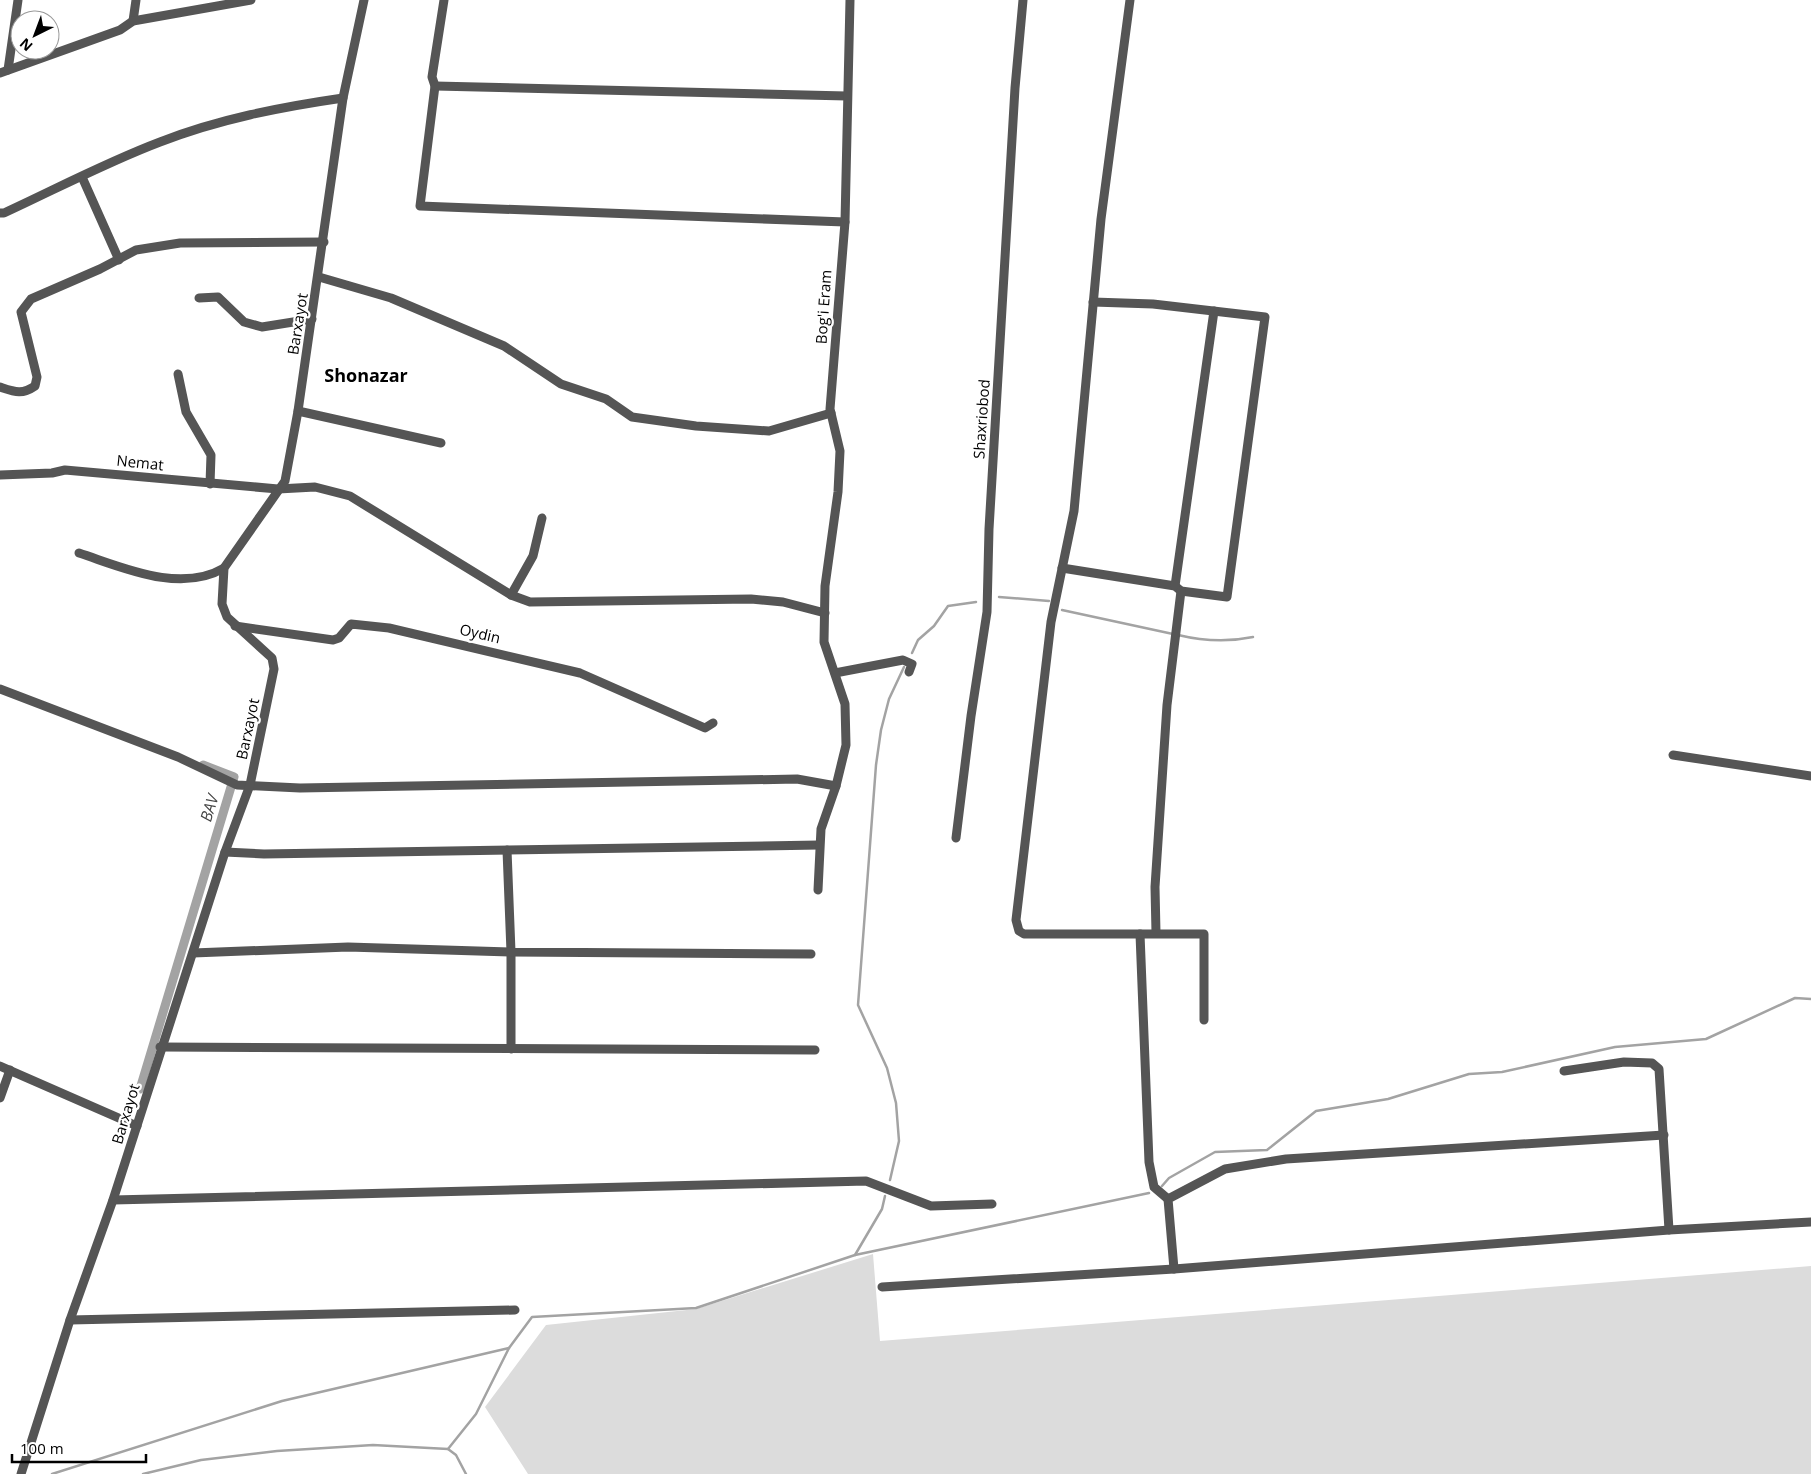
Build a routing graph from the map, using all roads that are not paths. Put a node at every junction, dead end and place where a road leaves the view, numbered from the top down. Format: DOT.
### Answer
graph roads {
  1 [pos="18,0"];
  2 [pos="136,0"];
  3 [pos="250,0"];
  4 [pos="364,0"];
  5 [pos="444,0"];
  6 [pos="850,0"];
  7 [pos="1023,0"];
  8 [pos="1130,0"];
  9 [pos="133,21"];
  10 [pos="4,71"];
  11 [pos="435,86"];
  12 [pos="847,96"];
  13 [pos="344,98"];
  14 [pos="82,177"];
  15 [pos="0,213"];
  16 [pos="844,222"];
  17 [pos="324,242"];
  18 [pos="119,260"];
  19 [pos="319,277"];
  20 [pos="199,298"];
  21 [pos="1093,302"];
  22 [pos="1214,311"];
  23 [pos="312,319"];
  24 [pos="178,374"];
  25 [pos="0,387"];
  26 [pos="298,411"];
  27 [pos="831,413"];
  28 [pos="441,443"];
  29 [pos="0,475"];
  30 [pos="210,484"];
  31 [pos="278,489"];
  32 [pos="542,518"];
  33 [pos="79,553"];
  34 [pos="224,568"];
  35 [pos="1062,568"];
  36 [pos="1178,589"];
  37 [pos="511,595"];
  38 [pos="825,613"];
  39 [pos="235,626"];
  40 [pos="909,672"];
  41 [pos="835,673"];
  42 [pos="0,688"];
  43 [pos="713,723"];
  44 [pos="1674,755"];
  45 [pos="1811,776"];
  46 [pos="250,784"];
  47 [pos="836,786"];
  48 [pos="956,838"];
  49 [pos="819,845"];
  50 [pos="507,850"];
  51 [pos="225,852"];
  52 [pos="818,890"];
  53 [pos="1156,933"];
  54 [pos="1140,934"];
  55 [pos="511,952"];
  56 [pos="193,953"];
  57 [pos="811,954"];
  58 [pos="1204,1020"];
  59 [pos="160,1047"];
  60 [pos="511,1049"];
  61 [pos="815,1050"];
  62 [pos="0,1066"];
  63 [pos="10,1070"];
  64 [pos="1564,1070"];
  65 [pos="0,1098"];
  66 [pos="137,1126"];
  67 [pos="1664,1135"];
  68 [pos="1168,1199"];
  69 [pos="113,1200"];
  70 [pos="992,1204"];
  71 [pos="1811,1222"];
  72 [pos="1669,1230"];
  73 [pos="1174,1269"];
  74 [pos="882,1287"];
  75 [pos="515,1310"];
  76 [pos="70,1320"];
  77 [pos="21,1474"];
  1 -- 10 [label="street"];
  2 -- 9 [label="street"];
  3 -- 9 [label="street"];
  4 -- 13 [label="street, Barxayot"];
  5 -- 11 [label="street"];
  6 -- 12 [label="street, Bog'i Eram"];
  7 -- 48 [label="street, Shaxriobod"];
  8 -- 21 [label="street"];
  9 -- 10 [label="street"];
  11 -- 12 [label="street"];
  11 -- 16 [label="street"];
  12 -- 16 [label="street, Bog'i Eram"];
  13 -- 14 [label="street"];
  13 -- 17 [label="street, Barxayot"];
  14 -- 15 [label="street"];
  14 -- 18 [label="street"];
  16 -- 27 [label="street, Bog'i Eram"];
  17 -- 18 [label="street"];
  17 -- 19 [label="street, Barxayot"];
  18 -- 25 [label="street"];
  19 -- 23 [label="street, Barxayot"];
  19 -- 27 [label="street"];
  20 -- 23 [label="street"];
  21 -- 22 [label="street"];
  21 -- 35 [label="street"];
  22 -- 36 [label="street"];
  22 -- 36 [label="street"];
  23 -- 26 [label="street, Barxayot"];
  24 -- 30 [label="street"];
  26 -- 28 [label="street"];
  26 -- 31 [label="street, Barxayot"];
  27 -- 38 [label="street, Bog'i Eram"];
  29 -- 30 [label="street, Nemat"];
  30 -- 31 [label="street, Nemat"];
  31 -- 34 [label="street, Barxayot"];
  31 -- 37 [label="street, Nemat"];
  32 -- 37 [label="street"];
  33 -- 34 [label="street"];
  34 -- 39 [label="street, Barxayot"];
  35 -- 36 [label="street"];
  35 -- 54 [label="street"];
  36 -- 53 [label="street"];
  37 -- 38 [label="street, Nemat"];
  38 -- 41 [label="street, Bog'i Eram"];
  39 -- 43 [label="street, Oydin"];
  39 -- 46 [label="street, Barxayot"];
  40 -- 41 [label="street"];
  41 -- 47 [label="street, Bog'i Eram"];
  42 -- 46 [label="street"];
  44 -- 45 [label="street"];
  46 -- 47 [label="street"];
  46 -- 51 [label="street, Barxayot"];
  47 -- 49 [label="street, Bog'i Eram"];
  49 -- 50 [label="street"];
  49 -- 52 [label="street, Bog'i Eram"];
  50 -- 51 [label="street"];
  50 -- 55 [label="street"];
  51 -- 56 [label="street, Barxayot"];
  53 -- 54 [label="street"];
  53 -- 58 [label="street"];
  54 -- 68 [label="street"];
  55 -- 56 [label="street"];
  55 -- 57 [label="street"];
  55 -- 60 [label="street"];
  56 -- 59 [label="street, Barxayot"];
  59 -- 60 [label="street"];
  59 -- 66 [label="street, Barxayot"];
  60 -- 61 [label="street"];
  62 -- 63 [label="street"];
  63 -- 65 [label="street"];
  63 -- 66 [label="street"];
  64 -- 67 [label="street"];
  66 -- 69 [label="street, Barxayot"];
  67 -- 68 [label="street"];
  67 -- 72 [label="street"];
  68 -- 73 [label="street"];
  69 -- 70 [label="street"];
  69 -- 76 [label="street, Barxayot"];
  71 -- 72 [label="street"];
  72 -- 73 [label="street"];
  73 -- 74 [label="street"];
  75 -- 76 [label="street"];
  76 -- 77 [label="street, Barxayot"];
}
